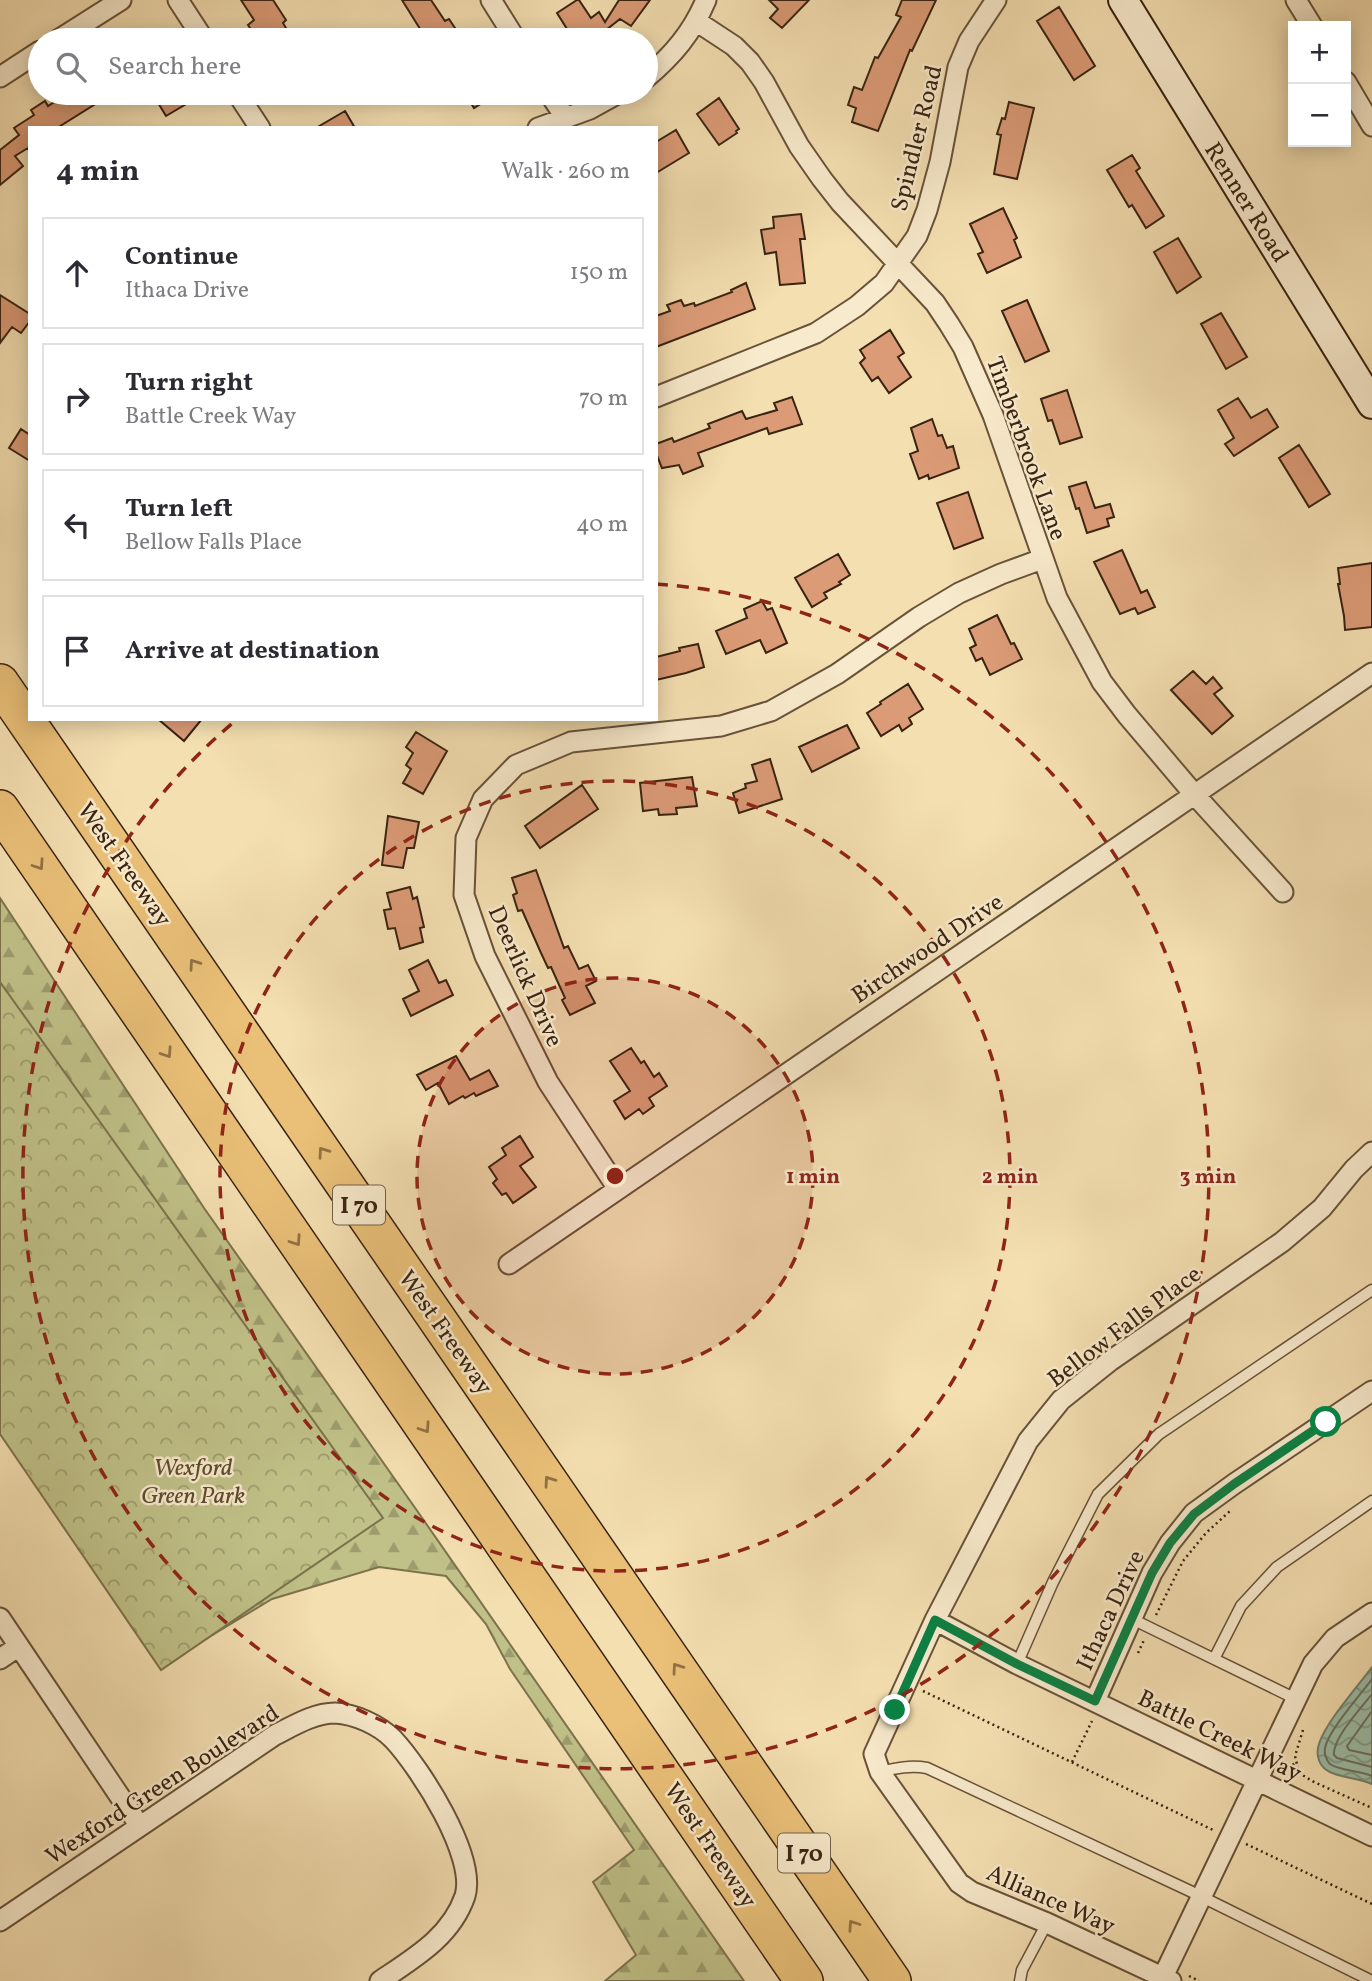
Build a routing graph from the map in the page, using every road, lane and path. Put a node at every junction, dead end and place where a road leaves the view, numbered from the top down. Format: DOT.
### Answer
graph roads {
  1 [pos="121,0"];
  2 [pos="178,0"];
  3 [pos="491,0"];
  4 [pos="706,0"];
  5 [pos="996,0"];
  6 [pos="1123,0"];
  7 [pos="1296,0"];
  8 [pos="696,21"];
  9 [pos="1309,21"];
  10 [pos="77,28"];
  11 [pos="196,28"];
  12 [pos="508,28"];
  13 [pos="28,59"];
  14 [pos="658,67"];
  15 [pos="0,77"];
  16 [pos="1347,84"];
  17 [pos="245,105"];
  18 [pos="557,105"];
  19 [pos="597,105"];
  20 [pos="565,117"];
  21 [pos="259,126"];
  22 [pos="543,126"];
  23 [pos="1372,126"];
  24 [pos="898,265"];
  25 [pos="658,396"];
  26 [pos="1372,404"];
  27 [pos="1042,559"];
  28 [pos="1372,673"];
  29 [pos="1,686"];
  30 [pos="1194,794"];
  31 [pos="0,809"];
  32 [pos="1283,892"];
  33 [pos="1372,1152"];
  34 [pos="618,1189"];
  35 [pos="509,1264"];
  36 [pos="1372,1290"];
  37 [pos="1372,1391"];
  38 [pos="1372,1501"];
  39 [pos="1372,1613"];
  40 [pos="0,1618"];
  41 [pos="1132,1619"];
  42 [pos="935,1620"];
  43 [pos="19,1646"];
  44 [pos="0,1659"];
  45 [pos="1214,1659"];
  46 [pos="1017,1664"];
  47 [pos="920,1689"];
  48 [pos="1296,1699"];
  49 [pos="1096,1707"];
  50 [pos="1304,1727"];
  51 [pos="1072,1762"];
  52 [pos="1295,1763"];
  53 [pos="880,1772"];
  54 [pos="1278,1776"];
  55 [pos="1258,1781"];
  56 [pos="1372,1808"];
  57 [pos="139,1825"];
  58 [pos="1218,1832"];
  59 [pos="1372,1836"];
  60 [pos="1242,1842"];
  61 [pos="1201,1897"];
  62 [pos="1372,1904"];
  63 [pos="0,1921"];
  64 [pos="1047,1923"];
  65 [pos="1165,1980"];
  66 [pos="1372,1980"];
  67 [pos="380,1981"];
  68 [pos="804,1981"];
  69 [pos="892,1981"];
  70 [pos="1020,1981"];
  1 -- 10 [label="street"];
  2 -- 11 [label="street"];
  3 -- 12 [label="street"];
  4 -- 8 [label="street"];
  5 -- 24 [label="street, Spindler Road"];
  6 -- 26 [label="main road, Renner Road"];
  7 -- 9 [label="street"];
  8 -- 14 [label="street"];
  8 -- 24 [label="street, Timberbrook Lane"];
  13 -- 15 [label="street"];
  16 -- 23 [label="street"];
  17 -- 21 [label="street"];
  18 -- 20 [label="street"];
  19 -- 20 [label="street"];
  20 -- 22 [label="street"];
  24 -- 25 [label="street, Spindler Road"];
  24 -- 27 [label="street, Timberbrook Lane"];
  27 -- 30 [label="street, Timberbrook Lane"];
  27 -- 34 [label="street, Deerlick Drive"];
  28 -- 30 [label="street, Birchwood Drive"];
  69 -- 29 [label="highway, West Freeway / I 70, one-way"];
  30 -- 32 [label="street, Timberbrook Lane"];
  30 -- 34 [label="street, Birchwood Drive"];
  31 -- 68 [label="highway, West Freeway, one-way"];
  33 -- 42 [label="street, Bellow Falls Place"];
  34 -- 35 [label="street, Birchwood Drive"];
  36 -- 46 [label="lane"];
  37 -- 41 [label="street, Ithaca Drive"];
  38 -- 45 [label="lane"];
  39 -- 48 [label="street"];
  40 -- 43 [label="street"];
  41 -- 45 [label="lane"];
  41 -- 49 [label="street, Ithaca Drive"];
  42 -- 46 [label="street, Battle Creek Way"];
  42 -- 53 [label="street, Bellow Falls Place"];
  43 -- 44 [label="street"];
  43 -- 57 [label="street"];
  45 -- 48 [label="lane"];
  46 -- 49 [label="street, Battle Creek Way"];
  47 -- 51 [label="path"];
  48 -- 55 [label="street"];
  49 -- 51 [label="path"];
  49 -- 55 [label="street, Battle Creek Way"];
  50 -- 52 [label="path"];
  51 -- 58 [label="path"];
  52 -- 54 [label="path"];
  52 -- 56 [label="path"];
  53 -- 61 [label="lane"];
  53 -- 64 [label="street, Alliance Way"];
  55 -- 59 [label="street, Battle Creek Way"];
  55 -- 61 [label="street"];
  57 -- 63 [label="street, Wexford Green Boulevard"];
  57 -- 67 [label="street, Wexford Green Boulevard"];
  60 -- 62 [label="path"];
  61 -- 65 [label="street"];
  61 -- 66 [label="lane"];
  64 -- 65 [label="street, Alliance Way"];
  64 -- 70 [label="lane"];
}
